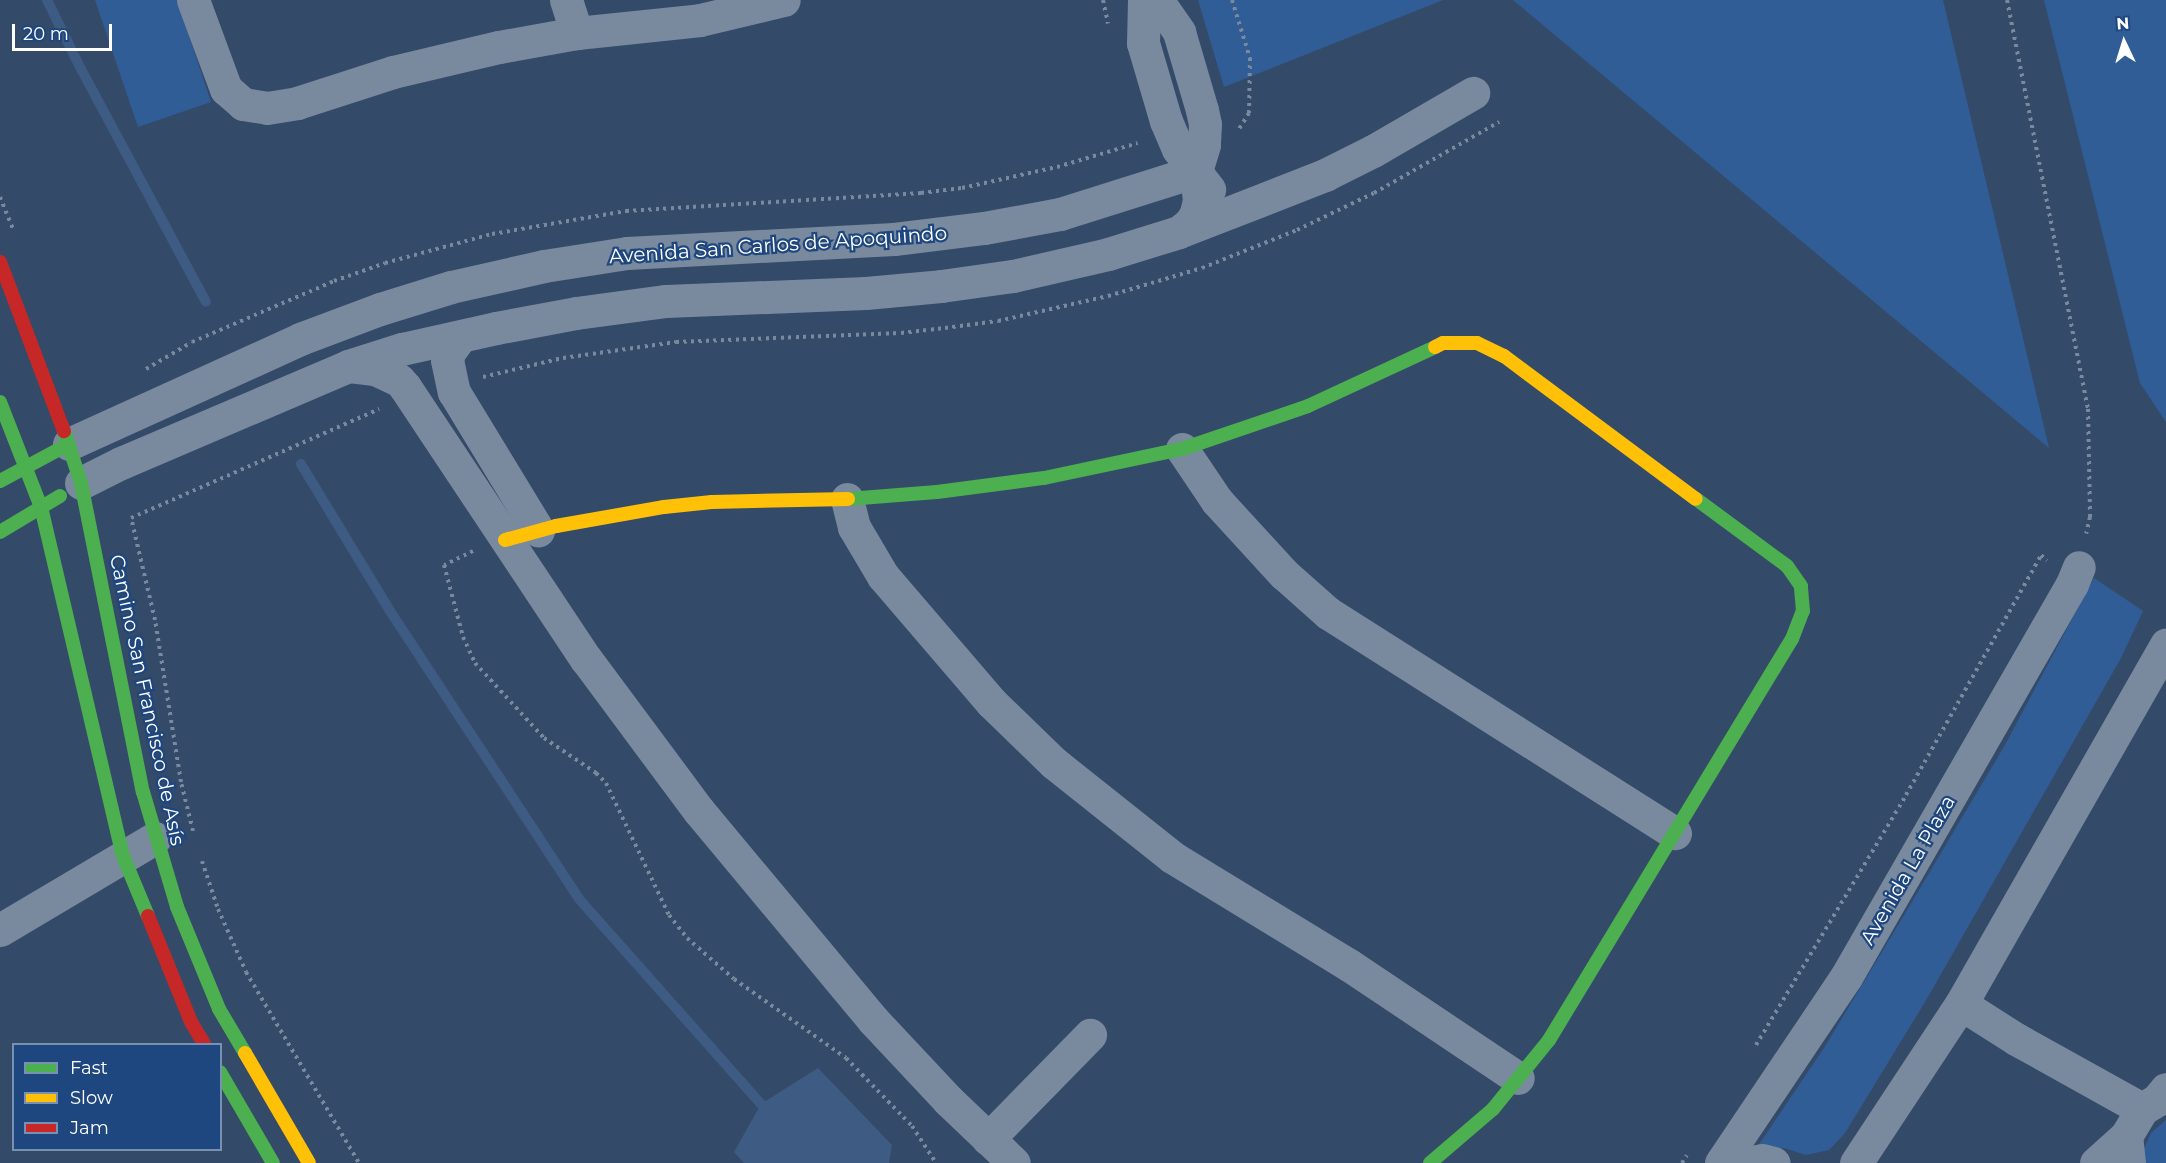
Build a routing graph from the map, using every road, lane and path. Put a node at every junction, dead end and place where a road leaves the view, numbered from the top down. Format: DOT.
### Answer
graph roads {
  1 [pos="193,0"];
  2 [pos="566,0"];
  3 [pos="784,0"];
  4 [pos="1144,0"];
  5 [pos="1157,0"];
  6 [pos="1233,0"];
  7 [pos="2007,0"];
  8 [pos="577,33"];
  9 [pos="1473,93"];
  10 [pos="1235,137"];
  11 [pos="1196,171"];
  12 [pos="1258,203"];
  13 [pos="1179,232"];
  14 [pos="0,262"];
  15 [pos="460,337"];
  16 [pos="348,366"];
  17 [pos="0,402"];
  18 [pos="69,444"];
  19 [pos="1182,449"];
  20 [pos="26,466"];
  21 [pos="0,481"];
  22 [pos="81,483"];
  23 [pos="847,499"];
  24 [pos="41,507"];
  25 [pos="132,518"];
  26 [pos="538,530"];
  27 [pos="0,532"];
  28 [pos="469,540"];
  29 [pos="505,540"];
  30 [pos="2075,575"];
  31 [pos="2166,644"];
  32 [pos="1675,833"];
  33 [pos="194,837"];
  34 [pos="155,838"];
  35 [pos="123,856"];
  36 [pos="201,859"];
  37 [pos="0,930"];
  38 [pos="1961,1004"];
  39 [pos="1090,1035"];
  40 [pos="203,1043"];
  41 [pos="1755,1047"];
  42 [pos="222,1075"];
  43 [pos="1518,1078"];
  44 [pos="2141,1124"];
  45 [pos="988,1139"];
  46 [pos="1693,1147"];
  47 [pos="1850,1160"];
  48 [pos="273,1163"];
  49 [pos="309,1163"];
  50 [pos="359,1163"];
  51 [pos="936,1163"];
  52 [pos="1014,1163"];
  53 [pos="1430,1163"];
  54 [pos="1682,1163"];
  55 [pos="1721,1163"];
  56 [pos="1744,1163"];
  57 [pos="1775,1163"];
  58 [pos="2096,1163"];
  1 -- 8 [label="street"];
  2 -- 8 [label="street"];
  3 -- 8 [label="street"];
  4 -- 11 [label="street"];
  5 -- 11 [label="street"];
  6 -- 10 [label="path"];
  7 -- 30 [label="path"];
  9 -- 12 [label="street"];
  11 -- 12 [label="street"];
  11 -- 13 [label="street"];
  11 -- 18 [label="street, Avenida San Carlos de Apoquindo"];
  12 -- 13 [label="street"];
  13 -- 15 [label="street"];
  14 -- 18 [label="street, Camino San Francisco de Asís"];
  15 -- 16 [label="street"];
  15 -- 26 [label="street"];
  16 -- 22 [label="street"];
  16 -- 29 [label="street"];
  17 -- 20 [label="street"];
  18 -- 20 [label="street, Avenida San Carlos de Apoquindo"];
  18 -- 22 [label="street, Camino San Francisco de Asís"];
  19 -- 23 [label="street"];
  19 -- 32 [label="street"];
  19 -- 32 [label="street"];
  20 -- 21 [label="street, Avenida San Carlos de Apoquindo"];
  20 -- 24 [label="street"];
  22 -- 24 [label="street"];
  22 -- 34 [label="street, Camino San Francisco de Asís"];
  23 -- 26 [label="street"];
  23 -- 43 [label="street"];
  24 -- 27 [label="street"];
  24 -- 35 [label="street"];
  25 -- 33 [label="path"];
  26 -- 29 [label="street"];
  28 -- 51 [label="path"];
  29 -- 45 [label="street"];
  30 -- 41 [label="path"];
  30 -- 55 [label="street, Avenida La Plaza"];
  31 -- 38 [label="street"];
  32 -- 43 [label="street"];
  34 -- 35 [label="street"];
  34 -- 49 [label="street, Camino San Francisco de Asís"];
  35 -- 37 [label="street"];
  35 -- 40 [label="street"];
  36 -- 50 [label="path"];
  38 -- 44 [label="street"];
  38 -- 47 [label="street"];
  39 -- 45 [label="street"];
  42 -- 48 [label="street"];
  43 -- 53 [label="street"];
  44 -- 58 [label="street"];
  45 -- 52 [label="street"];
  46 -- 54 [label="path"];
  56 -- 57 [label="street"];
}
